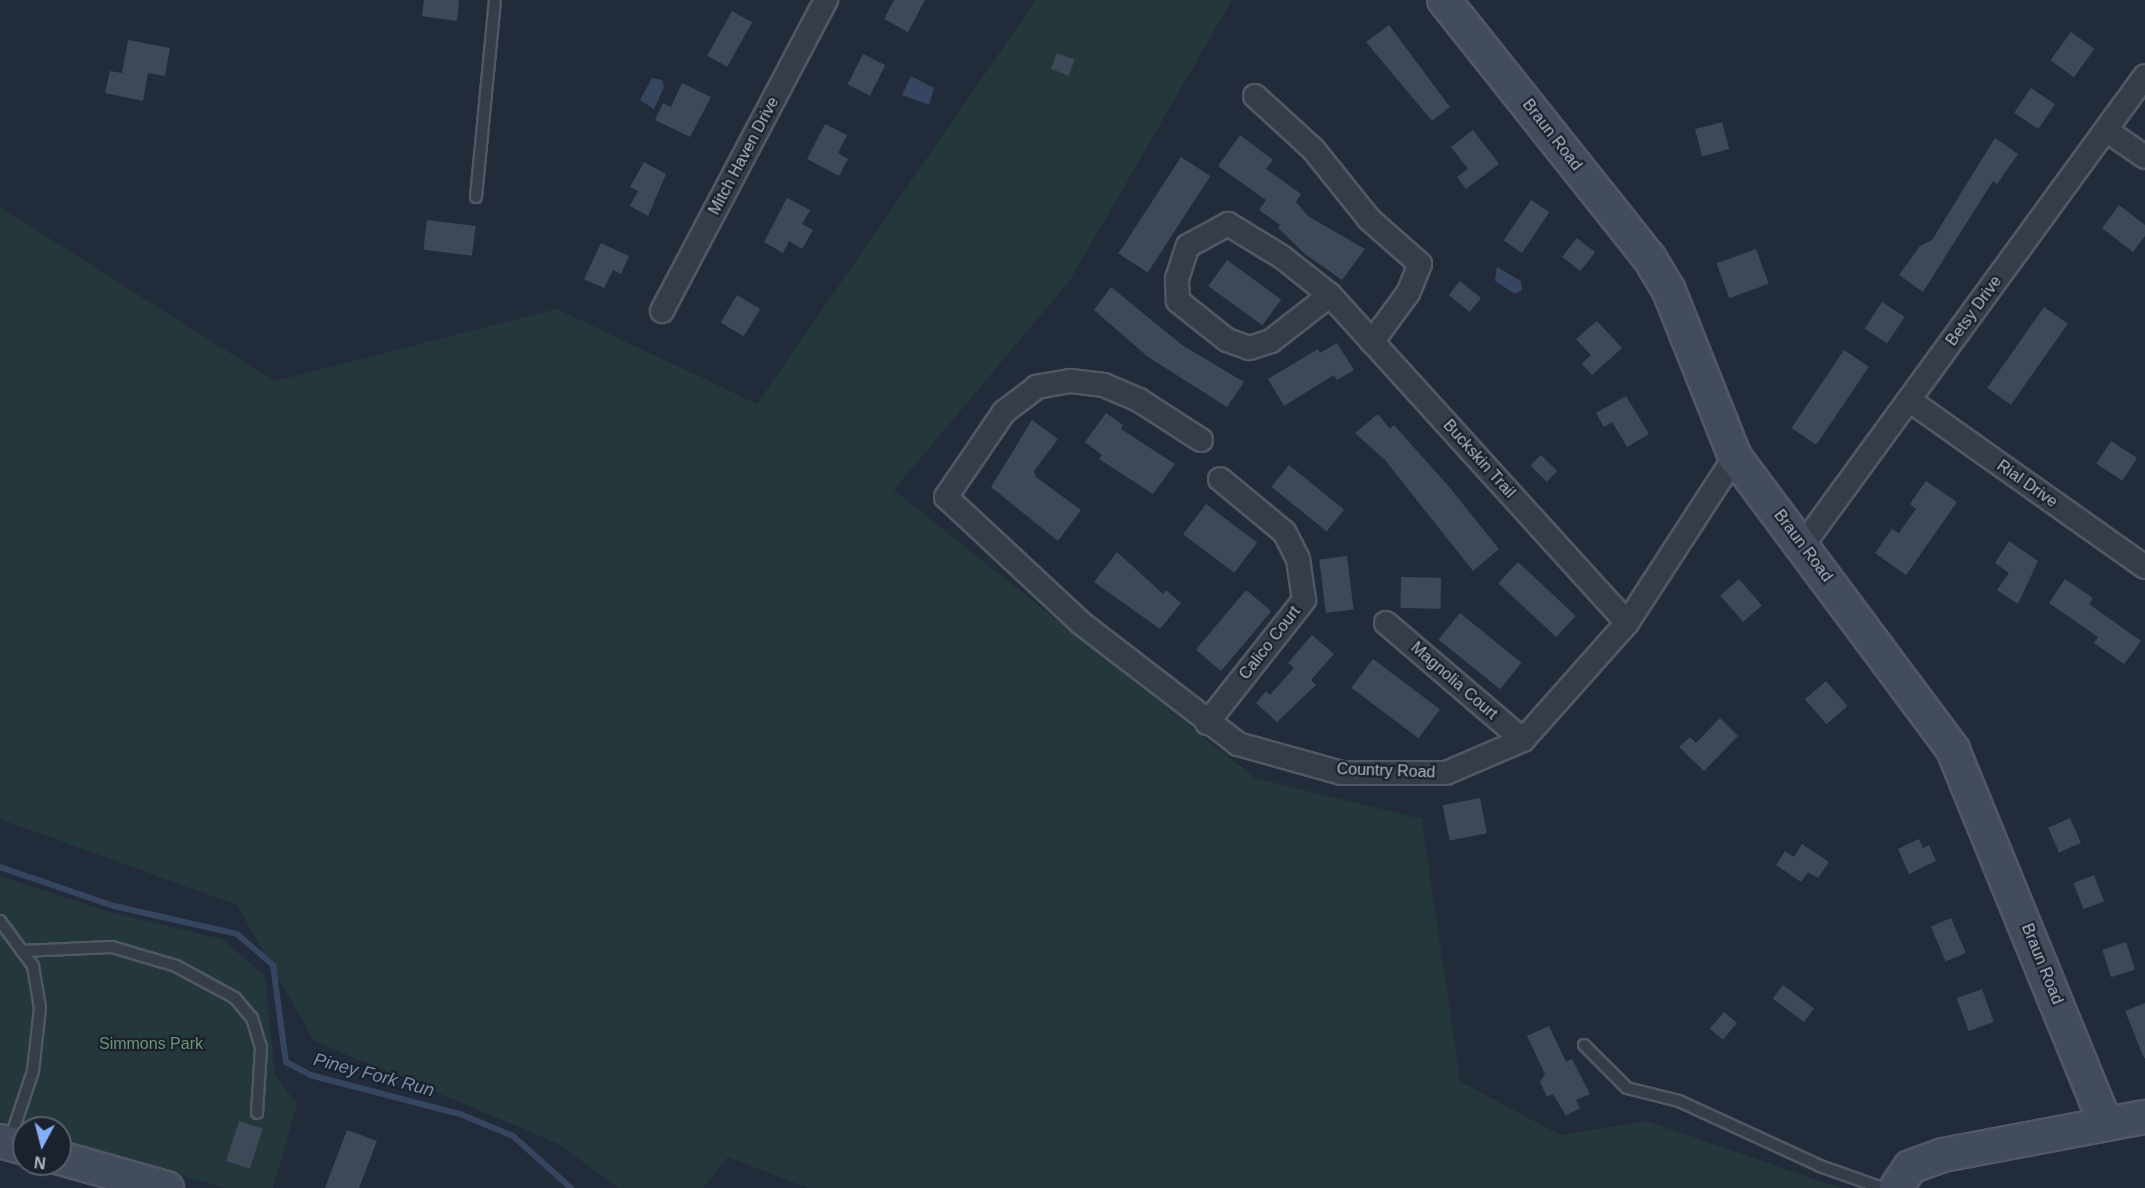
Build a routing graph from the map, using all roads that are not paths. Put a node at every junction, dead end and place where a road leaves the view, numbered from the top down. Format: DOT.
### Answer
graph roads {
  1 [pos="495,0"];
  2 [pos="826,0"];
  3 [pos="1444,0"];
  4 [pos="2145,76"];
  5 [pos="1255,96"];
  6 [pos="2106,130"];
  7 [pos="2145,157"];
  8 [pos="476,196"];
  9 [pos="1330,295"];
  10 [pos="662,312"];
  11 [pos="1372,342"];
  12 [pos="1909,400"];
  13 [pos="1201,440"];
  14 [pos="1736,457"];
  15 [pos="1220,479"];
  16 [pos="1803,545"];
  17 [pos="2145,567"];
  18 [pos="1386,623"];
  19 [pos="1627,623"];
  20 [pos="1207,723"];
  21 [pos="1522,740"];
  22 [pos="0,921"];
  23 [pos="22,951"];
  24 [pos="1584,1045"];
  25 [pos="257,1113"];
  26 [pos="2145,1117"];
  27 [pos="2106,1124"];
  28 [pos="11,1144"];
  29 [pos="72,1161"];
  30 [pos="167,1188"];
  31 [pos="1882,1188"];
  32 [pos="1896,1188"];
  1 -- 8 [label="lane"];
  2 -- 10 [label="street, Mitch Haven Drive"];
  3 -- 14 [label="street, Braun Road"];
  4 -- 6 [label="street, Betsy Drive"];
  5 -- 11 [label="street"];
  6 -- 7 [label="street"];
  6 -- 12 [label="street, Betsy Drive"];
  9 -- 9 [label="street, Buckskin Trail"];
  9 -- 11 [label="street, Buckskin Trail"];
  11 -- 19 [label="street, Buckskin Trail"];
  12 -- 16 [label="street, Betsy Drive"];
  12 -- 17 [label="street, Rial Drive"];
  13 -- 20 [label="street, Country Road"];
  14 -- 16 [label="street, Braun Road"];
  14 -- 19 [label="street, Country Road"];
  15 -- 20 [label="street, Calico Court"];
  16 -- 27 [label="street, Braun Road"];
  18 -- 21 [label="street, Magnolia Court"];
  19 -- 21 [label="street, Country Road"];
  20 -- 21 [label="street, Country Road"];
  22 -- 23 [label="lane"];
  23 -- 25 [label="lane"];
  23 -- 28 [label="lane"];
  24 -- 31 [label="lane"];
  26 -- 27 [label="street"];
  27 -- 32 [label="street"];
  29 -- 30 [label="street"];
}
